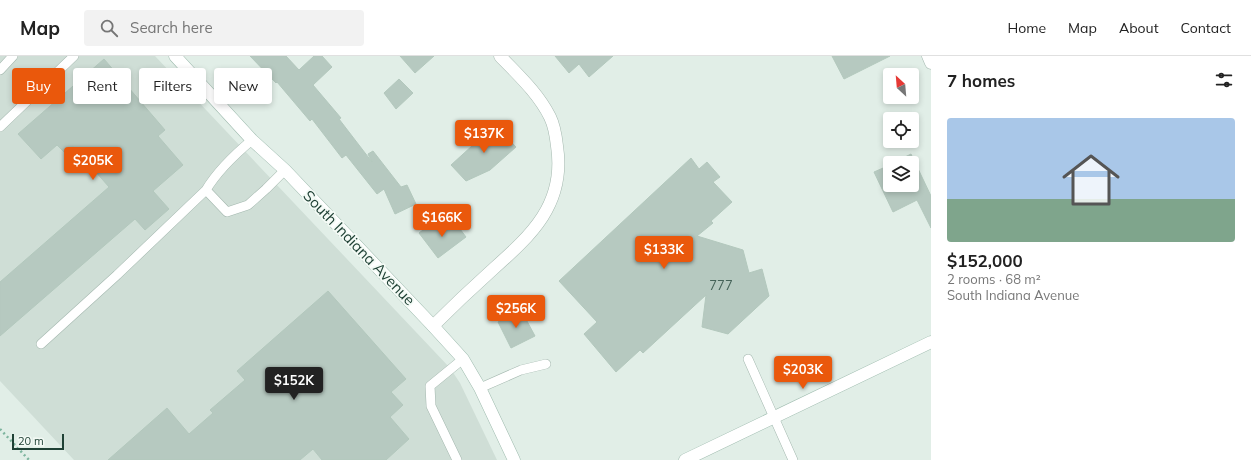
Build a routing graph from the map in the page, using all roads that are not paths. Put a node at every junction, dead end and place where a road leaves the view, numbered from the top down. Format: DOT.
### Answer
graph roads {
  1 [pos="13,56"];
  2 [pos="74,56"];
  3 [pos="174,56"];
  4 [pos="500,56"];
  5 [pos="928,56"];
  6 [pos="931,63"];
  7 [pos="0,70"];
  8 [pos="0,127"];
  9 [pos="252,140"];
  10 [pos="284,170"];
  11 [pos="206,190"];
  12 [pos="433,326"];
  13 [pos="931,342"];
  14 [pos="41,344"];
  15 [pos="462,358"];
  16 [pos="748,359"];
  17 [pos="546,364"];
  18 [pos="480,388"];
  19 [pos="774,416"];
  20 [pos="458,460"];
  21 [pos="514,460"];
  22 [pos="686,460"];
  23 [pos="793,460"];
  1 -- 7 [label="lane"];
  2 -- 8 [label="lane"];
  3 -- 9 [label="street, South Indiana Avenue"];
  4 -- 12 [label="street"];
  5 -- 6 [label="street"];
  9 -- 10 [label="street, South Indiana Avenue"];
  9 -- 11 [label="lane"];
  10 -- 11 [label="lane"];
  10 -- 12 [label="street, South Indiana Avenue"];
  11 -- 14 [label="lane"];
  12 -- 15 [label="street, South Indiana Avenue"];
  13 -- 19 [label="street"];
  15 -- 18 [label="street, South Indiana Avenue"];
  15 -- 20 [label="lane"];
  16 -- 19 [label="lane"];
  17 -- 18 [label="lane"];
  18 -- 21 [label="street, South Indiana Avenue"];
  19 -- 22 [label="street"];
  19 -- 23 [label="lane"];
}
